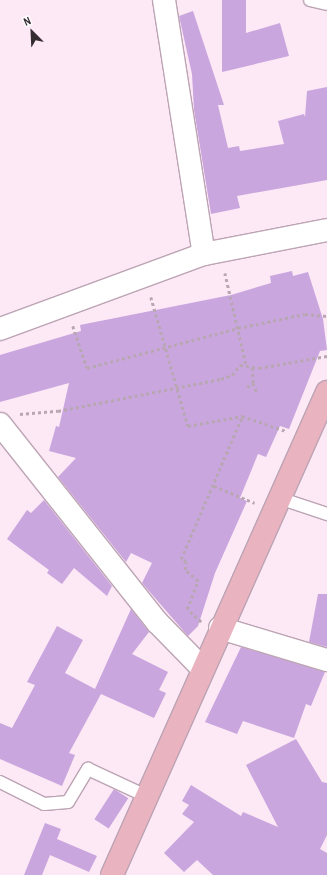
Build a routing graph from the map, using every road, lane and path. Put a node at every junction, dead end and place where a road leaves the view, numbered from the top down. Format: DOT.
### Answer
graph roads {
  1 [pos="164,0"];
  2 [pos="310,0"];
  3 [pos="327,4"];
  4 [pos="327,230"];
  5 [pos="212,252"];
  6 [pos="145,275"];
  7 [pos="66,305"];
  8 [pos="327,316"];
  9 [pos="238,328"];
  10 [pos="0,329"];
  11 [pos="164,348"];
  12 [pos="327,356"];
  13 [pos="246,364"];
  14 [pos="252,368"];
  15 [pos="253,383"];
  16 [pos="174,385"];
  17 [pos="247,387"];
  18 [pos="327,392"];
  19 [pos="257,393"];
  20 [pos="242,416"];
  21 [pos="7,419"];
  22 [pos="306,439"];
  23 [pos="214,486"];
  24 [pos="276,504"];
  25 [pos="327,514"];
  26 [pos="220,628"];
  27 [pos="327,660"];
  28 [pos="202,668"];
  29 [pos="0,782"];
  30 [pos="146,796"];
  31 [pos="116,873"];
  1 -- 5 [label="street"];
  2 -- 3 [label="lane"];
  4 -- 5 [label="street"];
  5 -- 6 [label="street"];
  5 -- 9 [label="path"];
  6 -- 7 [label="street"];
  6 -- 11 [label="path"];
  7 -- 10 [label="street"];
  7 -- 11 [label="path"];
  8 -- 9 [label="path"];
  9 -- 11 [label="path"];
  9 -- 13 [label="path"];
  11 -- 16 [label="path"];
  12 -- 14 [label="path"];
  13 -- 14 [label="path"];
  13 -- 16 [label="path"];
  14 -- 15 [label="path"];
  15 -- 17 [label="path"];
  15 -- 19 [label="path"];
  16 -- 20 [label="path"];
  16 -- 21 [label="path"];
  18 -- 22 [label="main road"];
  20 -- 22 [label="path"];
  20 -- 23 [label="path"];
  21 -- 28 [label="street"];
  22 -- 24 [label="main road"];
  23 -- 24 [label="path"];
  23 -- 26 [label="path"];
  24 -- 25 [label="lane"];
  24 -- 26 [label="main road"];
  26 -- 27 [label="street"];
  26 -- 28 [label="main road"];
  28 -- 30 [label="main road"];
  29 -- 30 [label="lane"];
  30 -- 31 [label="main road"];
}
